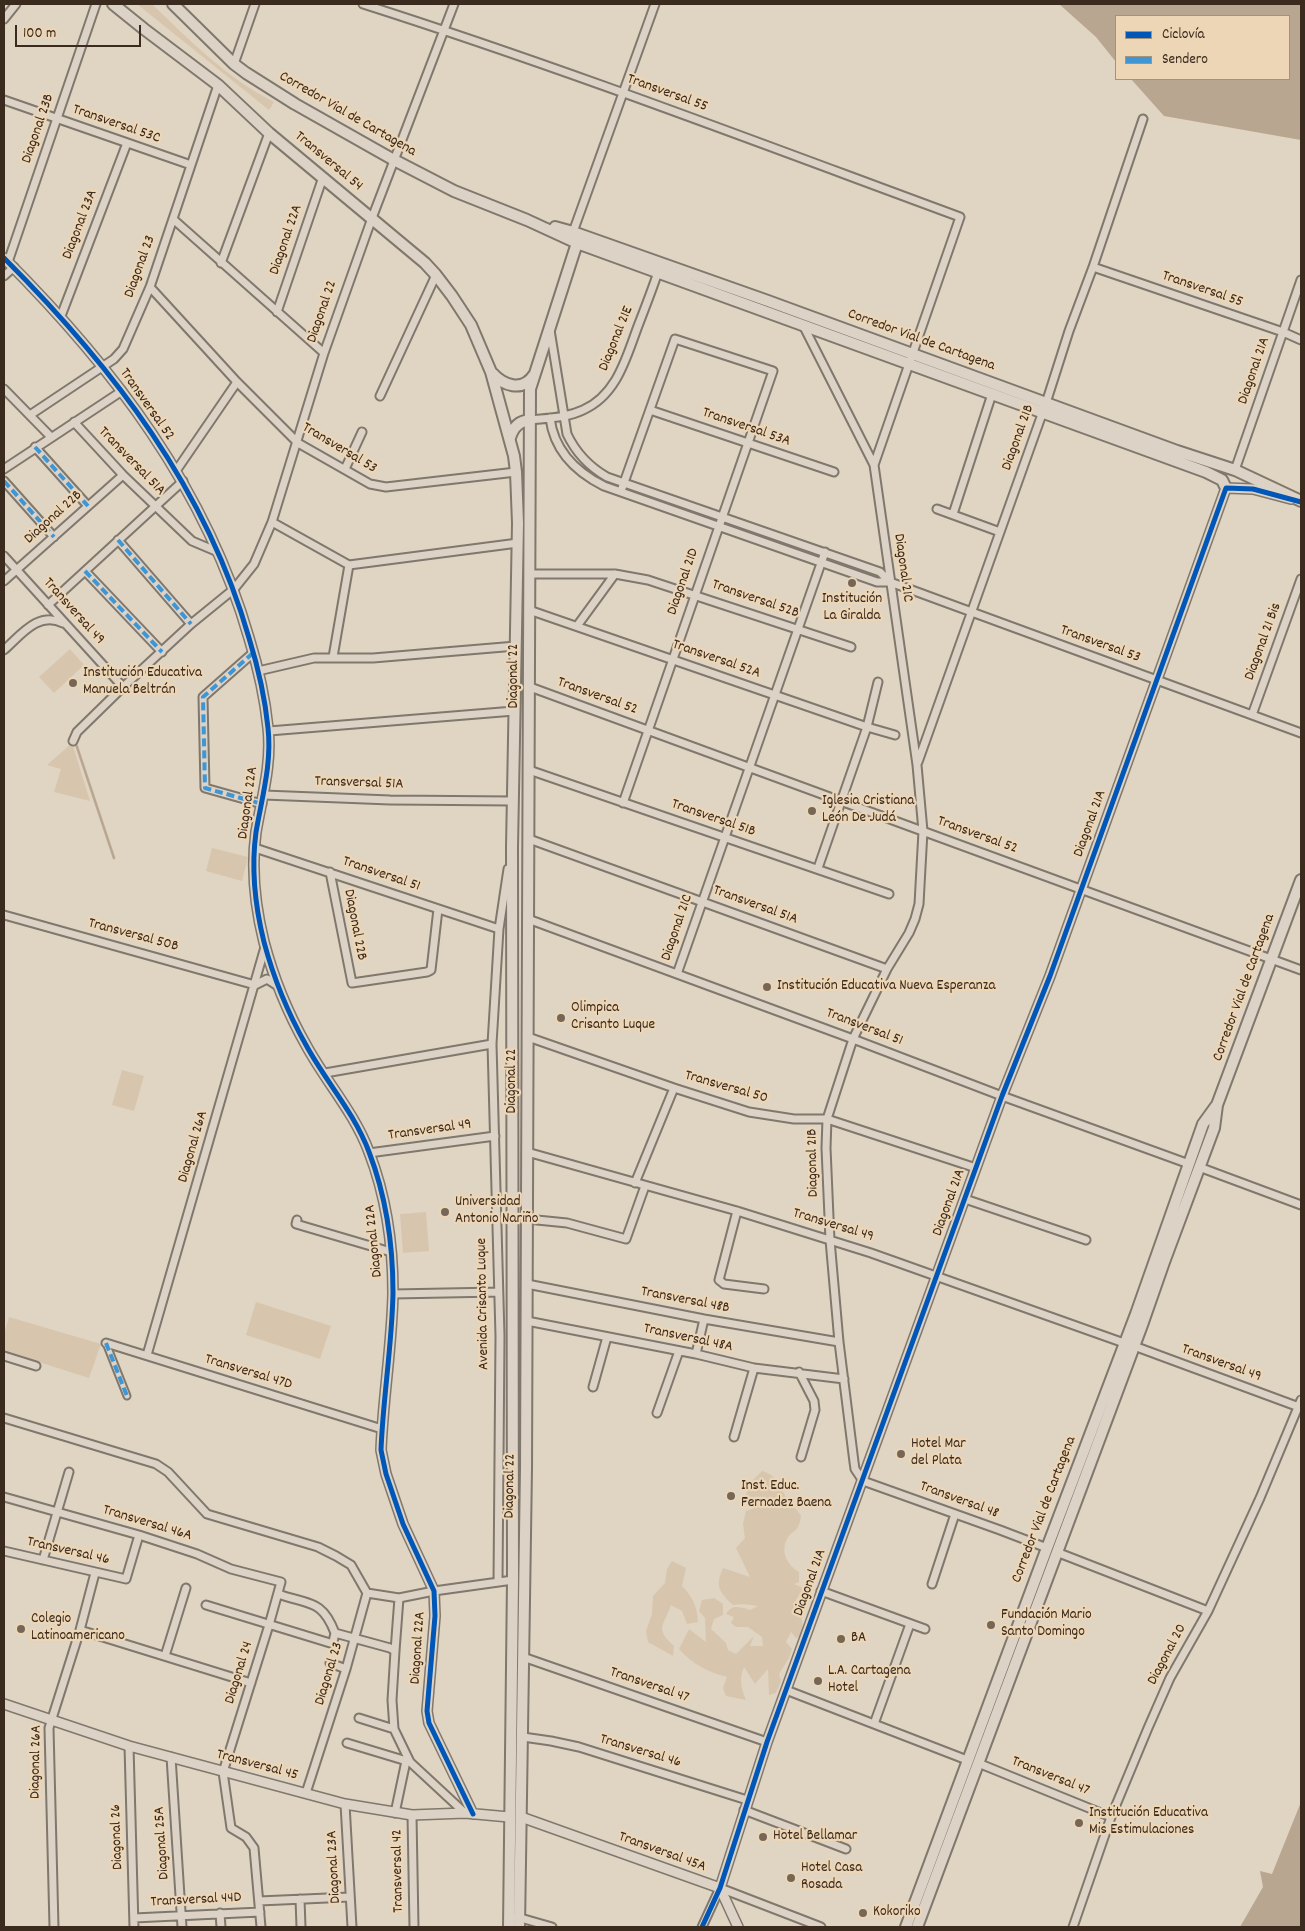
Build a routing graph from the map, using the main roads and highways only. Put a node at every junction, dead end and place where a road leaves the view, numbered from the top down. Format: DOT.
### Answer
graph roads {
  1 [pos="113,4"];
  2 [pos="172,4"];
  3 [pos="527,220"];
  4 [pos="577,243"];
  5 [pos="911,359"];
  6 [pos="491,372"];
  7 [pos="536,372"];
  8 [pos="1045,408"];
  9 [pos="530,420"];
  10 [pos="510,438"];
  11 [pos="1226,488"];
  12 [pos="1301,501"];
  13 [pos="1301,880"];
  14 [pos="1217,1105"];
  15 [pos="1129,1345"];
  16 [pos="516,1920"];
  17 [pos="509,1927"];
  18 [pos="906,1927"];
  19 [pos="917,1927"];
  1 -- 6 [label="main road, Transversal 54"];
  2 -- 3 [label="main road, Corredor Vial de Cartagena"];
  3 -- 4 [label="main road, Corredor Vial de Cartagena"];
  3 -- 5 [label="main road, Corredor Vial de Cartagena"];
  4 -- 5 [label="main road, Corredor Vial de Cartagena"];
  4 -- 7 [label="main road, Diagonal 22"];
  5 -- 8 [label="main road, Corredor Vial de Cartagena"];
  5 -- 8 [label="main road, Corredor Vial de Cartagena"];
  6 -- 7 [label="main road"];
  6 -- 10 [label="main road, Diagonal 22"];
  7 -- 9 [label="main road, Diagonal 22"];
  8 -- 11 [label="main road, Corredor Vial de Cartagena"];
  8 -- 12 [label="main road, Corredor Vial de Cartagena"];
  9 -- 10 [label="main road"];
  9 -- 16 [label="main road, Diagonal 22"];
  10 -- 16 [label="main road, Diagonal 22"];
  13 -- 14 [label="main road, Corredor Vial de Cartagena"];
  14 -- 15 [label="main road, Corredor Vial de Cartagena"];
  14 -- 15 [label="main road, Corredor Vial de Cartagena"];
  15 -- 18 [label="main road, Corredor Vial de Cartagena"];
  15 -- 19 [label="main road, Corredor Vial de Cartagena"];
  16 -- 17 [label="main road, Diagonal 22"];
}
